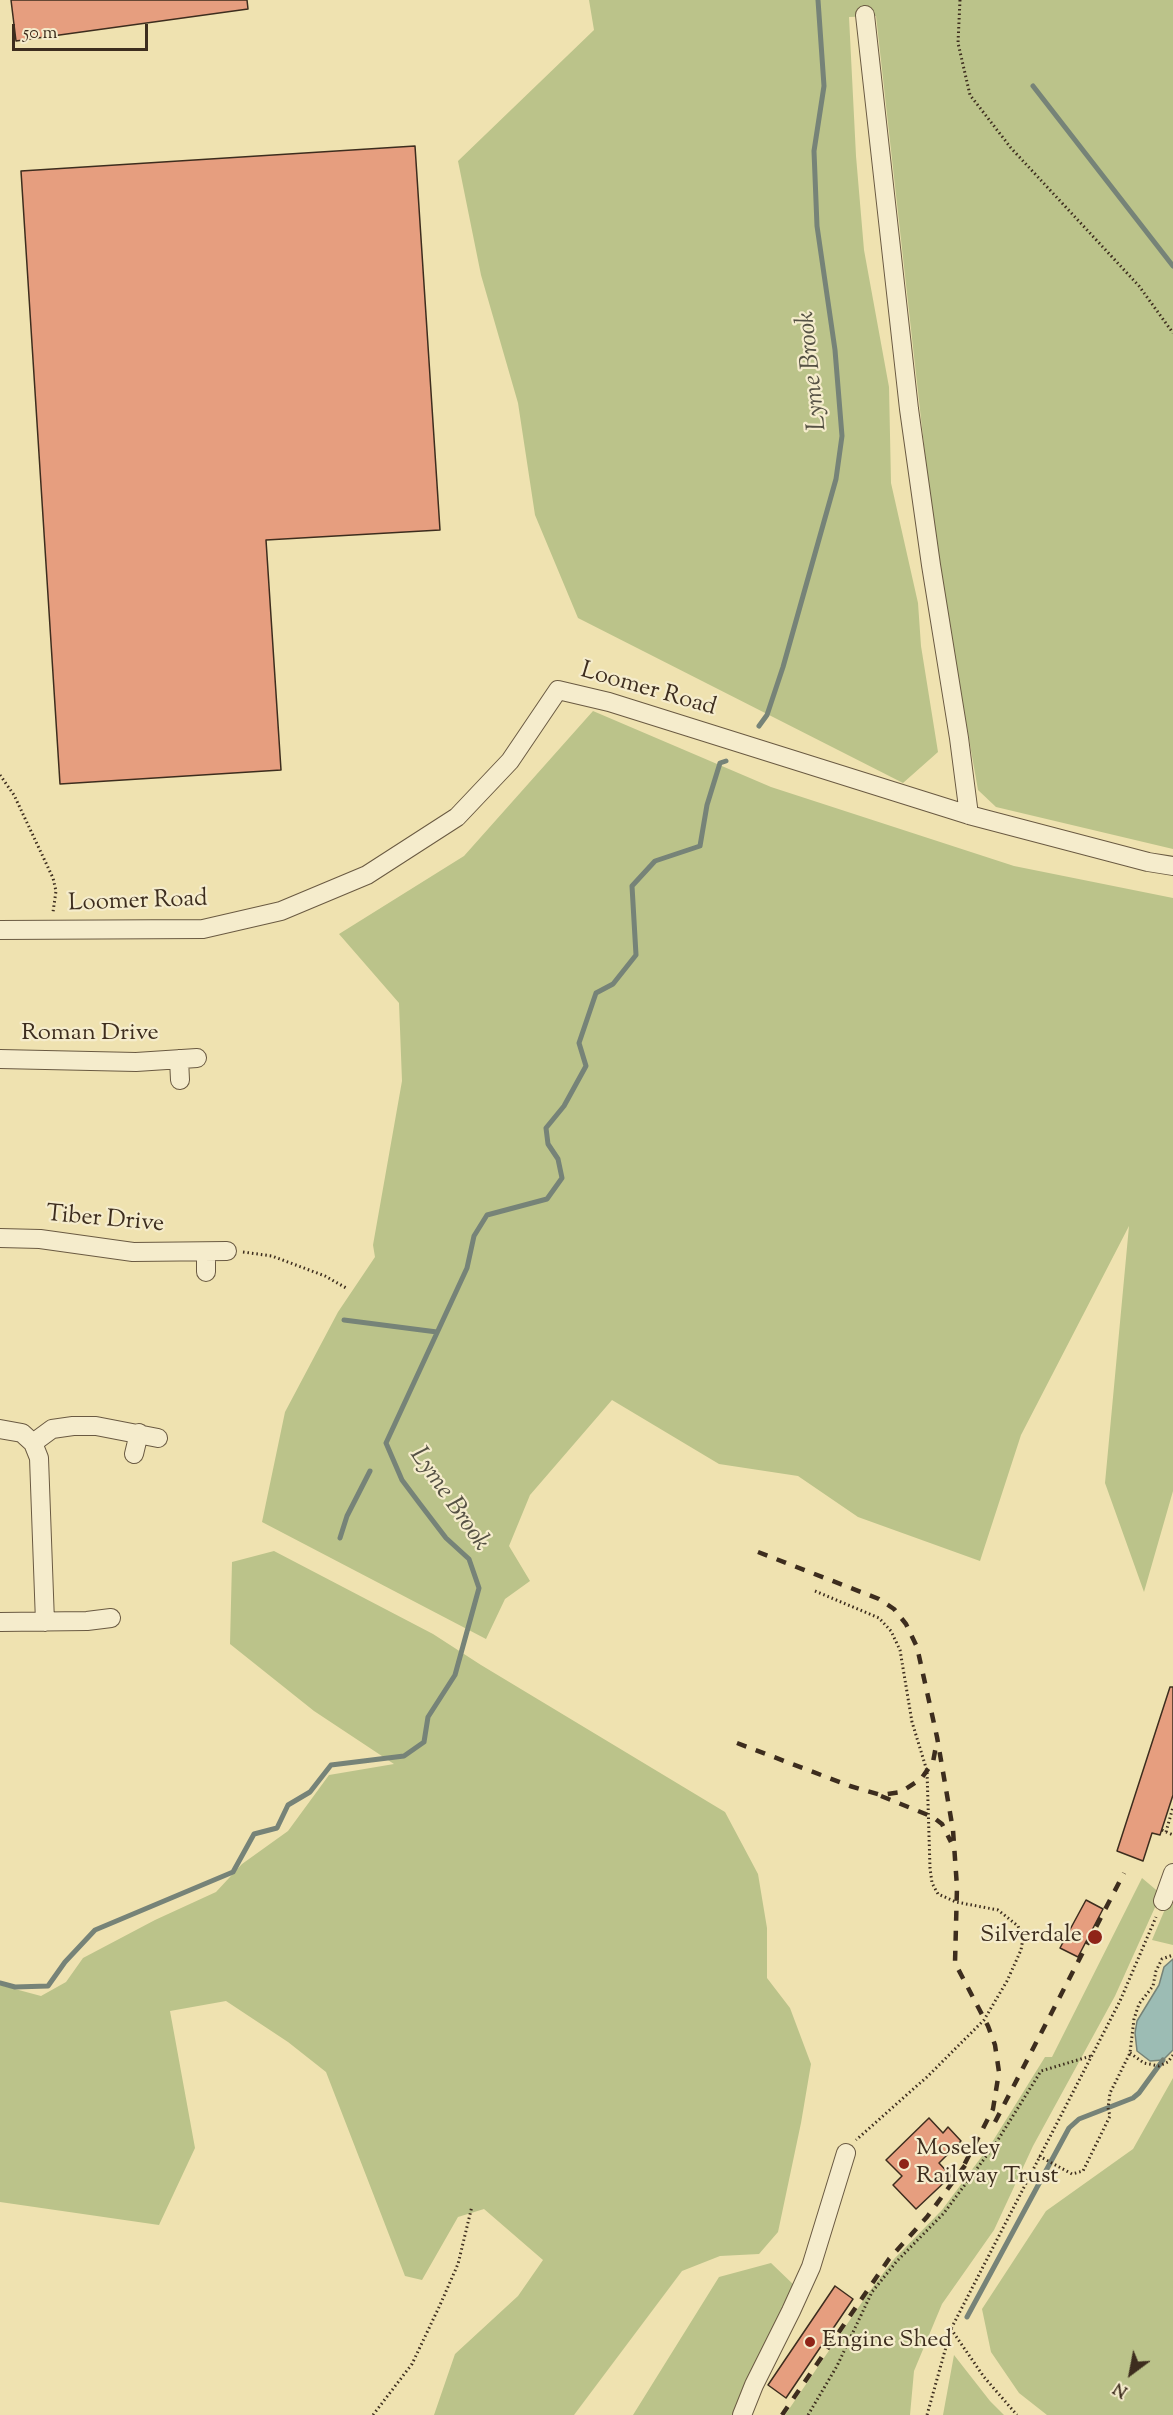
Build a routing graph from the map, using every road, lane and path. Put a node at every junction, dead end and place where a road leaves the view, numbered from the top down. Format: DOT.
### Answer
graph roads {
  1 [pos="960,0"];
  2 [pos="865,15"];
  3 [pos="1173,333"];
  4 [pos="0,775"];
  5 [pos="969,815"];
  6 [pos="1173,866"];
  7 [pos="0,930"];
  8 [pos="50,930"];
  9 [pos="0,1059"];
  10 [pos="180,1080"];
  11 [pos="0,1238"];
  12 [pos="227,1251"];
  13 [pos="206,1252"];
  14 [pos="206,1272"];
  15 [pos="348,1289"];
  16 [pos="0,1429"];
  17 [pos="139,1433"];
  18 [pos="158,1438"];
  19 [pos="33,1443"];
  20 [pos="134,1454"];
  21 [pos="814,1592"];
  22 [pos="111,1618"];
  23 [pos="0,1622"];
  24 [pos="45,1623"];
  25 [pos="1173,1807"];
  26 [pos="1173,1835"];
  27 [pos="1173,1873"];
  28 [pos="1163,1901"];
  29 [pos="1173,1955"];
  30 [pos="1130,2053"];
  31 [pos="1093,2055"];
  32 [pos="1173,2055"];
  33 [pos="846,2153"];
  34 [pos="1039,2156"];
  35 [pos="472,2206"];
  36 [pos="951,2329"];
  37 [pos="373,2415"];
  38 [pos="742,2415"];
  39 [pos="808,2415"];
  40 [pos="927,2415"];
  41 [pos="1017,2415"];
  1 -- 3 [label="path"];
  2 -- 5 [label="street"];
  4 -- 8 [label="path"];
  5 -- 6 [label="street, Loomer Road"];
  5 -- 8 [label="street, Loomer Road"];
  7 -- 8 [label="street, Loomer Road"];
  9 -- 10 [label="street, Roman Drive"];
  11 -- 13 [label="street, Tiber Drive"];
  12 -- 13 [label="street, Tiber Drive"];
  12 -- 15 [label="path"];
  13 -- 14 [label="street"];
  16 -- 19 [label="street"];
  17 -- 18 [label="street"];
  17 -- 19 [label="street"];
  17 -- 20 [label="street"];
  19 -- 24 [label="street"];
  21 -- 33 [label="path"];
  22 -- 24 [label="street"];
  23 -- 24 [label="street"];
  25 -- 26 [label="path"];
  27 -- 28 [label="street"];
  28 -- 31 [label="path"];
  29 -- 30 [label="path"];
  30 -- 32 [label="path"];
  30 -- 34 [label="path"];
  31 -- 34 [label="path"];
  31 -- 39 [label="path"];
  33 -- 38 [label="street"];
  34 -- 36 [label="path"];
  35 -- 37 [label="path"];
  36 -- 40 [label="path"];
  36 -- 41 [label="path"];
}
